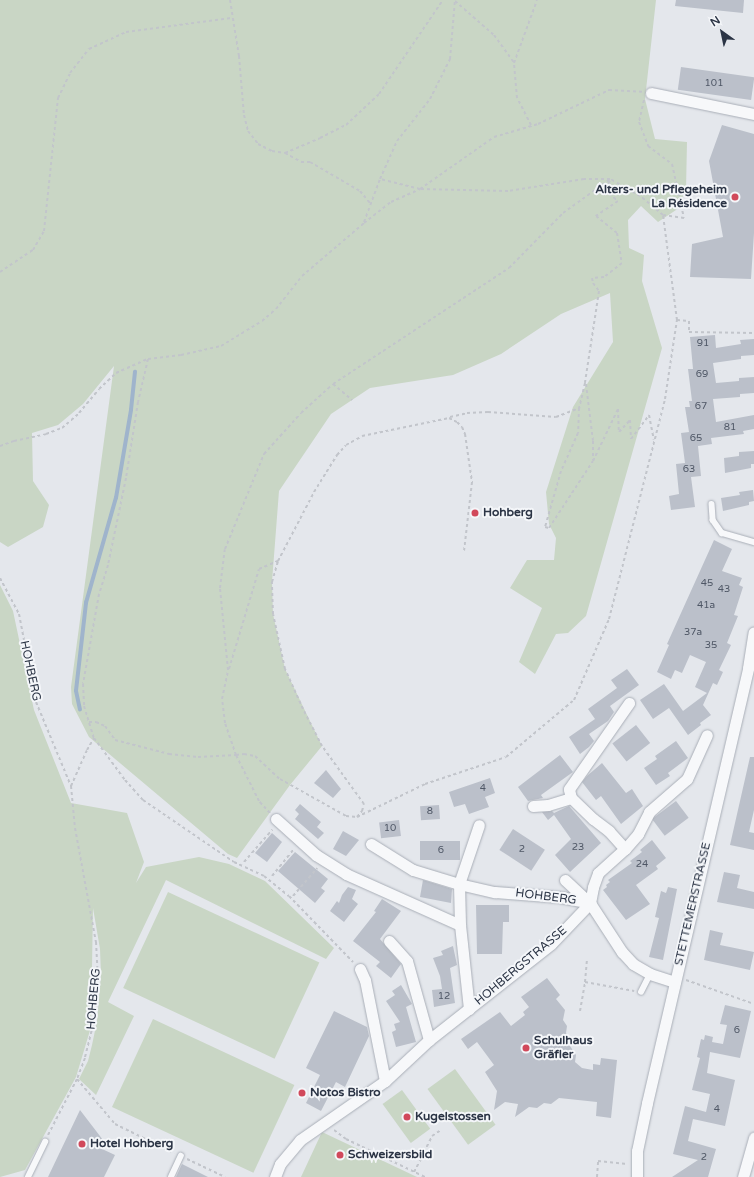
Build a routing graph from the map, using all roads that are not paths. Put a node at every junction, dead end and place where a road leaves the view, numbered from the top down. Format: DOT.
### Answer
graph roads {
  1 [pos="648,93"];
  2 [pos="754,114"];
  3 [pos="712,504"];
  4 [pos="754,542"];
  5 [pos="754,632"];
  6 [pos="629,703"];
  7 [pos="707,734"];
  8 [pos="570,798"];
  9 [pos="533,806"];
  10 [pos="276,822"];
  11 [pos="479,825"];
  12 [pos="371,844"];
  13 [pos="625,849"];
  14 [pos="565,880"];
  15 [pos="459,884"];
  16 [pos="590,903"];
  17 [pos="460,925"];
  18 [pos="389,941"];
  19 [pos="360,969"];
  20 [pos="650,974"];
  21 [pos="675,982"];
  22 [pos="641,992"];
  23 [pos="470,1009"];
  24 [pos="430,1040"];
  25 [pos="385,1081"];
  26 [pos="754,1138"];
  27 [pos="45,1142"];
  28 [pos="181,1156"];
  29 [pos="28,1177"];
  30 [pos="171,1177"];
  31 [pos="274,1177"];
  32 [pos="637,1177"];
  33 [pos="743,1177"];
  1 -- 2 [label="street"];
  3 -- 4 [label="lane"];
  5 -- 21 [label="street, STETTEMERSTRASSE"];
  6 -- 8 [label="street"];
  7 -- 13 [label="street, HOHBERG"];
  8 -- 9 [label="street"];
  8 -- 13 [label="street"];
  10 -- 17 [label="street"];
  11 -- 15 [label="street"];
  12 -- 15 [label="street, HOHBERG"];
  13 -- 16 [label="street, HOHBERG"];
  14 -- 16 [label="street"];
  15 -- 16 [label="street, HOHBERG"];
  15 -- 17 [label="street"];
  16 -- 20 [label="street"];
  16 -- 23 [label="street, HOHBERGSTRASSE"];
  17 -- 23 [label="street"];
  18 -- 24 [label="street"];
  19 -- 25 [label="street"];
  20 -- 21 [label="street"];
  20 -- 22 [label="lane"];
  21 -- 32 [label="street, STETTEMERSTRASSE"];
  23 -- 24 [label="street, HOHBERGSTRASSE"];
  24 -- 25 [label="street, HOHBERGSTRASSE"];
  25 -- 31 [label="street, HOHBERGSTRASSE"];
  26 -- 33 [label="street"];
  27 -- 29 [label="lane"];
  28 -- 30 [label="lane"];
}
